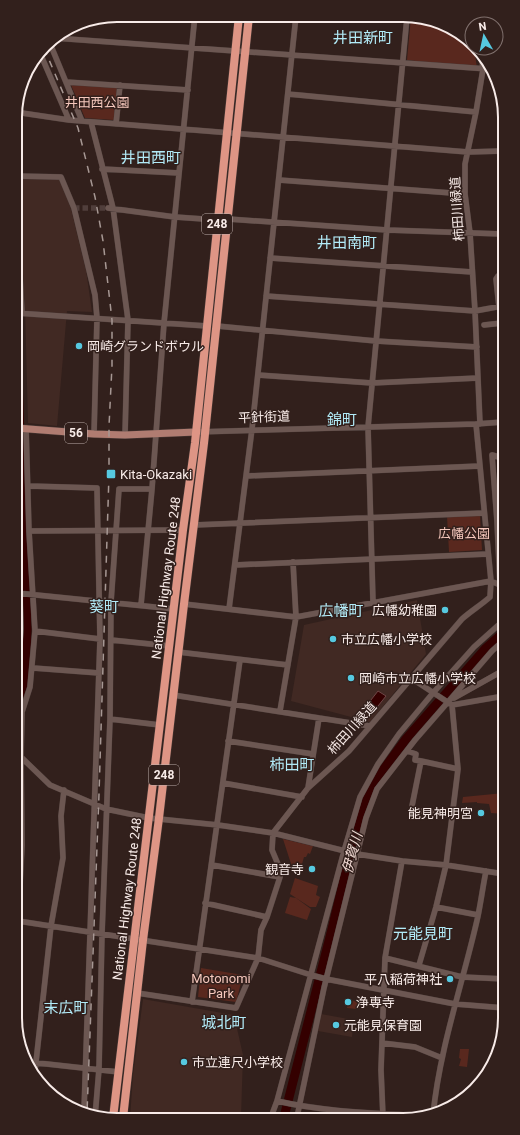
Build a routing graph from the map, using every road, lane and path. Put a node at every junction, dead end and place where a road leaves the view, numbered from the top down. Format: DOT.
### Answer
graph roads {
  1 [pos="194,22"];
  2 [pos="238,22"];
  3 [pos="248,22"];
  4 [pos="295,22"];
  5 [pos="407,22"];
  6 [pos="63,39"];
  7 [pos="52,48"];
  8 [pos="192,48"];
  9 [pos="235,51"];
  10 [pos="245,52"];
  11 [pos="292,55"];
  12 [pos="42,59"];
  13 [pos="403,63"];
  14 [pos="485,69"];
  15 [pos="66,82"];
  16 [pos="120,85"];
  17 [pos="188,90"];
  18 [pos="288,94"];
  19 [pos="399,104"];
  20 [pos="476,112"];
  21 [pos="22,113"];
  22 [pos="68,120"];
  23 [pos="82,121"];
  24 [pos="91,122"];
  25 [pos="116,124"];
  26 [pos="184,129"];
  27 [pos="228,133"];
  28 [pos="237,133"];
  29 [pos="283,137"];
  30 [pos="395,146"];
  31 [pos="498,151"];
  32 [pos="468,152"];
  33 [pos="102,169"];
  34 [pos="179,173"];
  35 [pos="22,176"];
  36 [pos="278,180"];
  37 [pos="391,188"];
  38 [pos="465,194"];
  39 [pos="111,208"];
  40 [pos="175,217"];
  41 [pos="228,219"];
  42 [pos="218,220"];
  43 [pos="274,222"];
  44 [pos="387,230"];
  45 [pos="470,234"];
  46 [pos="498,234"];
  47 [pos="270,258"];
  48 [pos="384,266"];
  49 [pos="472,272"];
  50 [pos="498,276"];
  51 [pos="498,293"];
  52 [pos="266,296"];
  53 [pos="380,305"];
  54 [pos="498,307"];
  55 [pos="475,311"];
  56 [pos="22,313"];
  57 [pos="97,318"];
  58 [pos="128,320"];
  59 [pos="164,323"];
  60 [pos="498,323"];
  61 [pos="484,325"];
  62 [pos="207,326"];
  63 [pos="217,326"];
  64 [pos="263,330"];
  65 [pos="376,341"];
  66 [pos="477,347"];
  67 [pos="258,375"];
  68 [pos="478,378"];
  69 [pos="372,383"];
  70 [pos="498,422"];
  71 [pos="478,424"];
  72 [pos="368,427"];
  73 [pos="22,428"];
  74 [pos="26,428"];
  75 [pos="252,429"];
  76 [pos="205,431"];
  77 [pos="196,432"];
  78 [pos="156,433"];
  79 [pos="94,434"];
  80 [pos="125,435"];
  81 [pos="498,457"];
  82 [pos="480,466"];
  83 [pos="369,471"];
  84 [pos="247,476"];
  85 [pos="28,486"];
  86 [pos="152,490"];
  87 [pos="498,505"];
  88 [pos="484,513"];
  89 [pos="370,518"];
  90 [pos="240,524"];
  91 [pos="194,525"];
  92 [pos="98,530"];
  93 [pos="117,530"];
  94 [pos="148,530"];
  95 [pos="183,530"];
  96 [pos="29,531"];
  97 [pos="488,554"];
  98 [pos="371,559"];
  99 [pos="293,562"];
  100 [pos="235,565"];
  101 [pos="491,582"];
  102 [pos="498,585"];
  103 [pos="22,593"];
  104 [pos="33,594"];
  105 [pos="100,601"];
  106 [pos="111,602"];
  107 [pos="373,602"];
  108 [pos="184,604"];
  109 [pos="141,605"];
  110 [pos="174,609"];
  111 [pos="229,609"];
  112 [pos="296,617"];
  113 [pos="498,625"];
  114 [pos="35,631"];
  115 [pos="100,639"];
  116 [pos="111,640"];
  117 [pos="170,646"];
  118 [pos="498,646"];
  119 [pos="178,652"];
  120 [pos="240,660"];
  121 [pos="288,665"];
  122 [pos="33,668"];
  123 [pos="99,673"];
  124 [pos="498,674"];
  125 [pos="411,678"];
  126 [pos="433,692"];
  127 [pos="173,695"];
  128 [pos="498,697"];
  129 [pos="450,702"];
  130 [pos="233,704"];
  131 [pos="280,711"];
  132 [pos="22,712"];
  133 [pos="319,718"];
  134 [pos="110,719"];
  135 [pos="160,725"];
  136 [pos="370,726"];
  137 [pos="228,741"];
  138 [pos="407,751"];
  139 [pos="313,754"];
  140 [pos="22,760"];
  141 [pos="421,761"];
  142 [pos="458,769"];
  143 [pos="223,783"];
  144 [pos="308,788"];
  145 [pos="64,790"];
  146 [pos="302,797"];
  147 [pos="95,804"];
  148 [pos="106,809"];
  149 [pos="451,815"];
  150 [pos="149,818"];
  151 [pos="160,818"];
  152 [pos="218,825"];
  153 [pos="273,833"];
  154 [pos="344,851"];
  155 [pos="357,854"];
  156 [pos="402,861"];
  157 [pos="212,865"];
  158 [pos="446,865"];
  159 [pos="486,871"];
  160 [pos="498,873"];
  161 [pos="280,877"];
  162 [pos="206,904"];
  163 [pos="436,907"];
  164 [pos="478,916"];
  165 [pos="267,917"];
  166 [pos="22,922"];
  167 [pos="51,926"];
  168 [pos="90,932"];
  169 [pos="102,934"];
  170 [pos="138,940"];
  171 [pos="199,949"];
  172 [pos="258,958"];
  173 [pos="385,958"];
  174 [pos="419,965"];
  175 [pos="312,975"];
  176 [pos="462,977"];
  177 [pos="326,979"];
  178 [pos="498,979"];
  179 [pos="385,990"];
  180 [pos="137,993"];
  181 [pos="192,1002"];
  182 [pos="455,1004"];
  183 [pos="498,1007"];
  184 [pos="382,1043"];
  185 [pos="442,1058"];
  186 [pos="36,1062"];
  187 [pos="36,1066"];
  188 [pos="86,1068"];
  189 [pos="99,1069"];
  190 [pos="119,1072"];
  191 [pos="277,1101"];
  192 [pos="299,1106"];
  193 [pos="84,1107"];
  194 [pos="434,1108"];
  195 [pos="96,1110"];
  196 [pos="114,1113"];
  197 [pos="124,1113"];
  198 [pos="272,1113"];
  199 [pos="298,1113"];
  200 [pos="358,1113"];
  201 [pos="383,1113"];
  1 -- 8 [label="street"];
  2 -- 9 [label="highway, National Highway Route 248 / 248"];
  3 -- 10 [label="highway, National Highway Route 248 / 248"];
  4 -- 11 [label="street"];
  5 -- 13 [label="street"];
  6 -- 8 [label="street"];
  7 -- 15 [label="street"];
  8 -- 9 [label="street"];
  8 -- 17 [label="street"];
  9 -- 10 [label="street"];
  9 -- 27 [label="highway, National Highway Route 248 / 248"];
  10 -- 11 [label="street"];
  10 -- 28 [label="highway, National Highway Route 248 / 248"];
  11 -- 13 [label="street"];
  11 -- 18 [label="street"];
  12 -- 22 [label="street"];
  13 -- 14 [label="street"];
  13 -- 19 [label="street"];
  14 -- 20 [label="street, 柿田川緑道"];
  15 -- 16 [label="street"];
  15 -- 23 [label="street"];
  16 -- 17 [label="street"];
  16 -- 25 [label="street"];
  17 -- 26 [label="street"];
  18 -- 19 [label="street"];
  18 -- 29 [label="street"];
  19 -- 20 [label="street"];
  19 -- 30 [label="street"];
  20 -- 32 [label="street, 柿田川緑道"];
  21 -- 22 [label="street"];
  22 -- 23 [label="street"];
  23 -- 24 [label="street"];
  24 -- 25 [label="street"];
  24 -- 33 [label="street"];
  25 -- 26 [label="street"];
  26 -- 27 [label="street"];
  26 -- 34 [label="street"];
  27 -- 28 [label="street"];
  27 -- 42 [label="highway, National Highway Route 248 / 248"];
  28 -- 29 [label="street"];
  28 -- 41 [label="highway, National Highway Route 248 / 248"];
  29 -- 30 [label="street"];
  29 -- 36 [label="street"];
  30 -- 32 [label="street"];
  30 -- 37 [label="street"];
  31 -- 32 [label="street"];
  32 -- 38 [label="street, 柿田川緑道"];
  33 -- 34 [label="street"];
  33 -- 39 [label="street"];
  34 -- 40 [label="street"];
  35 -- 57 [label="street"];
  36 -- 37 [label="street"];
  36 -- 43 [label="street"];
  37 -- 38 [label="street"];
  37 -- 44 [label="street"];
  38 -- 45 [label="street, 柿田川緑道"];
  39 -- 40 [label="street"];
  39 -- 58 [label="street"];
  40 -- 42 [label="street"];
  40 -- 59 [label="street"];
  41 -- 43 [label="street"];
  41 -- 63 [label="highway, National Highway Route 248 / 248"];
  42 -- 62 [label="highway, National Highway Route 248 / 248"];
  43 -- 44 [label="street"];
  43 -- 47 [label="street"];
  44 -- 45 [label="street"];
  44 -- 48 [label="street"];
  45 -- 46 [label="street"];
  45 -- 49 [label="street, 柿田川緑道"];
  47 -- 48 [label="street"];
  47 -- 52 [label="street"];
  48 -- 49 [label="street"];
  48 -- 53 [label="street"];
  49 -- 55 [label="street, 柿田川緑道"];
  50 -- 51 [label="street"];
  52 -- 53 [label="street"];
  52 -- 64 [label="street"];
  53 -- 55 [label="street"];
  53 -- 65 [label="street"];
  54 -- 55 [label="street"];
  55 -- 66 [label="street, 柿田川緑道"];
  56 -- 57 [label="street"];
  57 -- 58 [label="street"];
  57 -- 79 [label="street"];
  58 -- 59 [label="street"];
  58 -- 80 [label="street"];
  59 -- 62 [label="street"];
  59 -- 78 [label="street"];
  60 -- 61 [label="street"];
  62 -- 77 [label="highway, National Highway Route 248 / 248"];
  63 -- 64 [label="street"];
  63 -- 76 [label="highway, National Highway Route 248 / 248"];
  64 -- 65 [label="street"];
  64 -- 67 [label="street"];
  65 -- 66 [label="street"];
  65 -- 69 [label="street"];
  66 -- 68 [label="street, 柿田川緑道"];
  67 -- 69 [label="street"];
  67 -- 75 [label="street"];
  68 -- 69 [label="street"];
  68 -- 71 [label="street, 柿田川緑道"];
  69 -- 72 [label="street"];
  70 -- 71 [label="street, 平針街道"];
  71 -- 72 [label="street, 平針街道"];
  71 -- 82 [label="street, 柿田川緑道"];
  72 -- 75 [label="street, 平針街道"];
  72 -- 83 [label="street"];
  73 -- 74 [label="main road, 56"];
  74 -- 79 [label="main road, 平針街道 / 56"];
  74 -- 85 [label="street"];
  75 -- 76 [label="street, 平針街道"];
  75 -- 84 [label="street"];
  76 -- 77 [label="street, 平針街道"];
  76 -- 91 [label="highway, National Highway Route 248 / 248"];
  77 -- 78 [label="main road, 平針街道 / 56"];
  77 -- 95 [label="highway, National Highway Route 248 / 248"];
  78 -- 80 [label="main road, 平針街道 / 56"];
  78 -- 86 [label="street"];
  79 -- 80 [label="main road, 平針街道 / 56"];
  81 -- 87 [label="street"];
  82 -- 83 [label="street"];
  82 -- 88 [label="street, 柿田川緑道"];
  83 -- 84 [label="street"];
  83 -- 89 [label="street"];
  84 -- 90 [label="street"];
  85 -- 92 [label="street"];
  85 -- 96 [label="street"];
  86 -- 93 [label="street"];
  86 -- 94 [label="street"];
  88 -- 89 [label="street"];
  88 -- 97 [label="street, 柿田川緑道"];
  89 -- 90 [label="street"];
  89 -- 98 [label="street"];
  90 -- 91 [label="street"];
  90 -- 100 [label="street"];
  91 -- 108 [label="highway, National Highway Route 248 / 248"];
  92 -- 93 [label="street"];
  92 -- 96 [label="street"];
  92 -- 105 [label="street"];
  93 -- 94 [label="street"];
  93 -- 106 [label="street"];
  94 -- 95 [label="street"];
  94 -- 109 [label="street"];
  95 -- 110 [label="highway, National Highway Route 248 / 248"];
  96 -- 104 [label="street"];
  97 -- 98 [label="street"];
  97 -- 101 [label="street, 柿田川緑道"];
  98 -- 99 [label="street"];
  98 -- 107 [label="street"];
  99 -- 100 [label="street"];
  99 -- 112 [label="street"];
  100 -- 111 [label="street"];
  101 -- 102 [label="street"];
  101 -- 107 [label="street"];
  101 -- 125 [label="street, 柿田川緑道"];
  103 -- 104 [label="street"];
  104 -- 105 [label="street"];
  104 -- 114 [label="street"];
  105 -- 106 [label="street"];
  105 -- 115 [label="street"];
  106 -- 109 [label="street"];
  106 -- 116 [label="street"];
  107 -- 112 [label="street"];
  108 -- 111 [label="street"];
  108 -- 119 [label="highway, National Highway Route 248 / 248"];
  109 -- 110 [label="street"];
  110 -- 117 [label="highway, National Highway Route 248 / 248"];
  111 -- 112 [label="street"];
  112 -- 121 [label="street"];
  113 -- 126 [label="street"];
  114 -- 115 [label="street"];
  114 -- 122 [label="street"];
  115 -- 123 [label="street"];
  116 -- 117 [label="street"];
  116 -- 134 [label="street"];
  117 -- 135 [label="highway, National Highway Route 248 / 248"];
  118 -- 129 [label="street"];
  119 -- 120 [label="street"];
  119 -- 127 [label="highway, National Highway Route 248 / 248"];
  120 -- 121 [label="street"];
  120 -- 130 [label="street"];
  121 -- 131 [label="street"];
  122 -- 123 [label="street"];
  122 -- 132 [label="street"];
  123 -- 147 [label="street"];
  124 -- 129 [label="street"];
  125 -- 126 [label="street"];
  125 -- 136 [label="street, 柿田川緑道"];
  126 -- 129 [label="street"];
  126 -- 154 [label="street"];
  127 -- 130 [label="street"];
  127 -- 151 [label="highway, National Highway Route 248 / 248"];
  128 -- 129 [label="street"];
  129 -- 138 [label="street"];
  129 -- 142 [label="street"];
  130 -- 131 [label="street"];
  130 -- 137 [label="street"];
  131 -- 133 [label="street"];
  133 -- 136 [label="street"];
  133 -- 139 [label="street"];
  134 -- 135 [label="street"];
  134 -- 148 [label="street"];
  135 -- 150 [label="highway, National Highway Route 248 / 248"];
  136 -- 144 [label="street, 柿田川緑道"];
  137 -- 139 [label="street"];
  137 -- 143 [label="street"];
  138 -- 141 [label="street"];
  138 -- 155 [label="street"];
  139 -- 144 [label="street"];
  140 -- 145 [label="street"];
  141 -- 142 [label="street"];
  141 -- 149 [label="street"];
  142 -- 149 [label="street"];
  143 -- 146 [label="street"];
  143 -- 152 [label="street"];
  144 -- 146 [label="street, 柿田川緑道"];
  145 -- 147 [label="street"];
  145 -- 167 [label="street"];
  146 -- 153 [label="street, 柿田川緑道"];
  147 -- 148 [label="street"];
  147 -- 168 [label="street"];
  148 -- 150 [label="street"];
  148 -- 169 [label="street"];
  149 -- 158 [label="street"];
  150 -- 151 [label="street"];
  150 -- 170 [label="highway, National Highway Route 248 / 248"];
  151 -- 152 [label="street"];
  151 -- 170 [label="highway, National Highway Route 248 / 248"];
  152 -- 153 [label="street"];
  152 -- 157 [label="street"];
  153 -- 154 [label="street"];
  153 -- 161 [label="street"];
  154 -- 155 [label="street"];
  154 -- 175 [label="street"];
  155 -- 156 [label="street"];
  155 -- 177 [label="street"];
  156 -- 158 [label="street"];
  156 -- 173 [label="street"];
  157 -- 161 [label="street"];
  157 -- 162 [label="street"];
  158 -- 159 [label="street"];
  158 -- 163 [label="street"];
  159 -- 160 [label="street"];
  159 -- 164 [label="street"];
  161 -- 165 [label="street"];
  162 -- 165 [label="street"];
  162 -- 171 [label="street"];
  163 -- 164 [label="street"];
  163 -- 174 [label="street"];
  164 -- 176 [label="street"];
  165 -- 172 [label="street"];
  166 -- 167 [label="street"];
  167 -- 168 [label="street"];
  167 -- 186 [label="street"];
  168 -- 169 [label="street"];
  168 -- 188 [label="street"];
  169 -- 170 [label="street"];
  169 -- 189 [label="street"];
  170 -- 171 [label="street"];
  170 -- 180 [label="highway, National Highway Route 248 / 248"];
  170 -- 190 [label="highway, National Highway Route 248 / 248"];
  171 -- 172 [label="street"];
  171 -- 181 [label="street"];
  172 -- 175 [label="street"];
  172 -- 181 [label="street"];
  173 -- 174 [label="street"];
  173 -- 179 [label="street"];
  174 -- 176 [label="street"];
  175 -- 177 [label="street"];
  175 -- 191 [label="street"];
  176 -- 178 [label="street"];
  176 -- 182 [label="street"];
  177 -- 179 [label="street"];
  177 -- 192 [label="street"];
  179 -- 182 [label="street"];
  179 -- 184 [label="street"];
  180 -- 181 [label="street"];
  180 -- 197 [label="highway, National Highway Route 248 / 248"];
  182 -- 183 [label="street"];
  182 -- 185 [label="street"];
  184 -- 185 [label="street"];
  184 -- 201 [label="street"];
  185 -- 194 [label="street"];
  186 -- 187 [label="street"];
  186 -- 188 [label="street"];
  188 -- 189 [label="street"];
  188 -- 193 [label="street"];
  189 -- 190 [label="street"];
  189 -- 195 [label="street"];
  190 -- 196 [label="highway, National Highway Route 248 / 248"];
  191 -- 192 [label="street"];
  191 -- 198 [label="street"];
  192 -- 199 [label="street"];
  192 -- 200 [label="street"];
}
